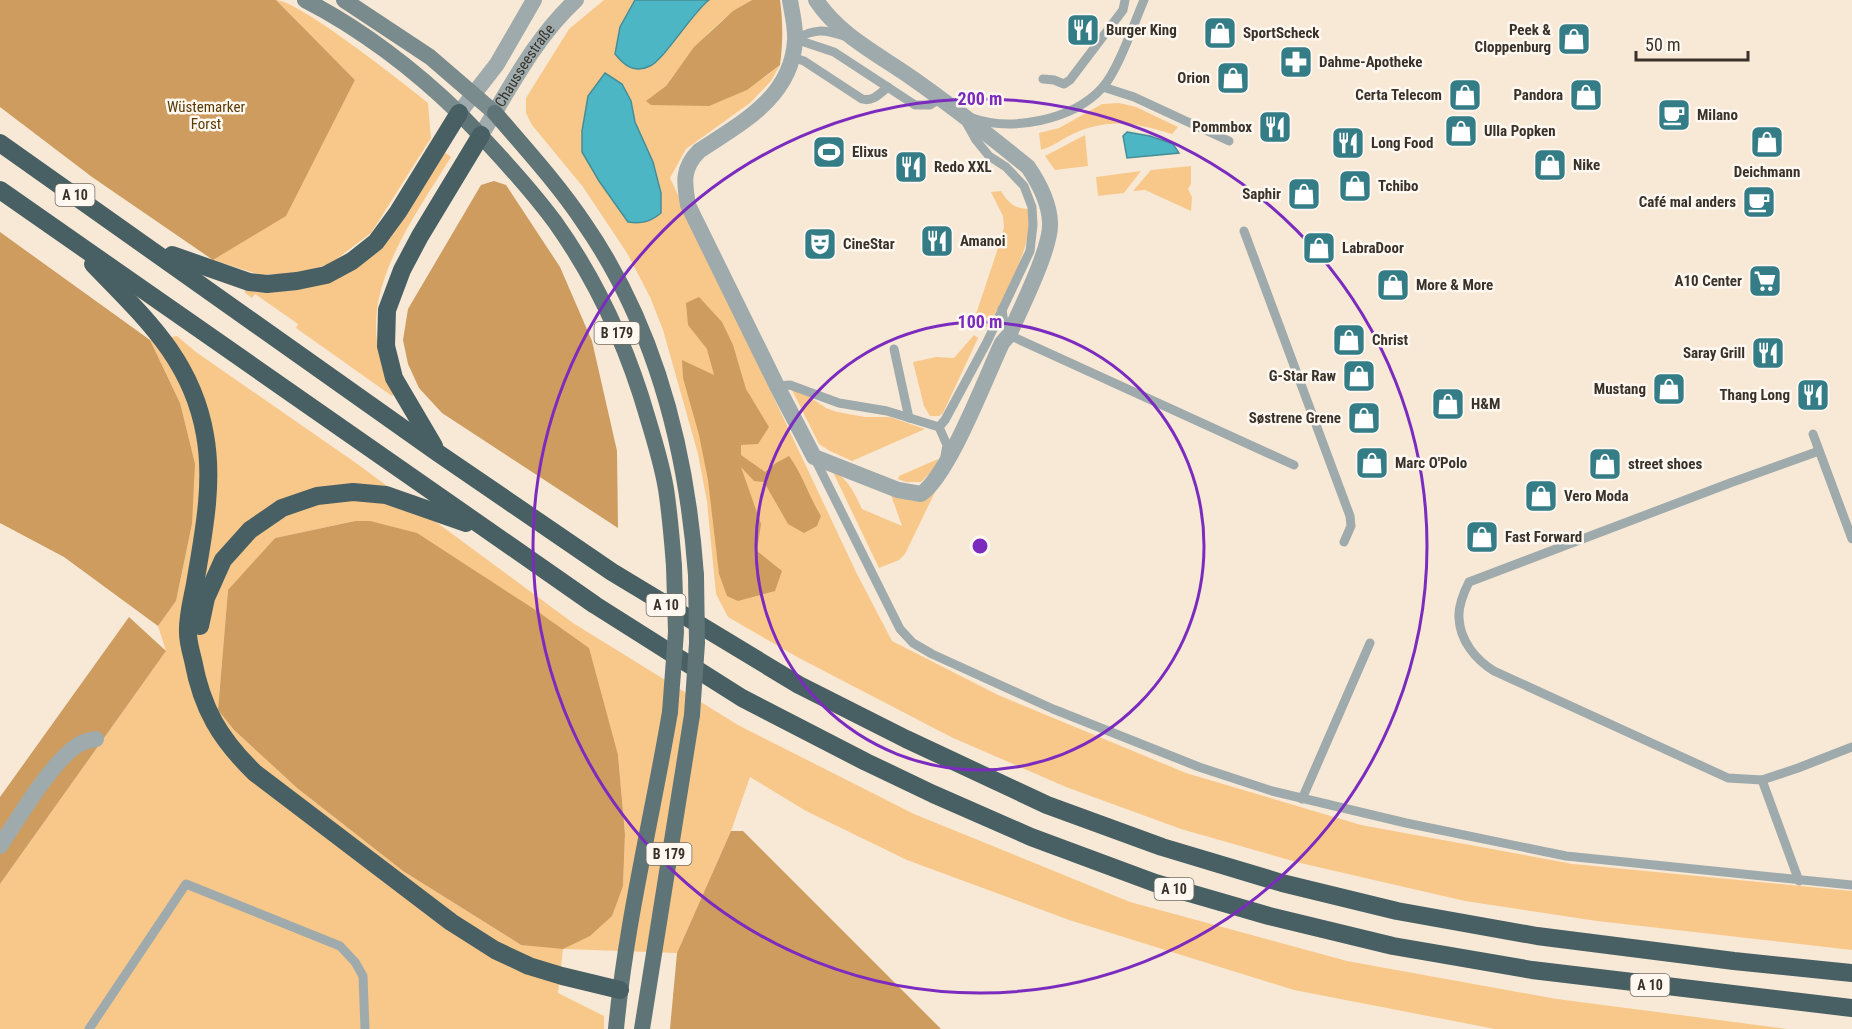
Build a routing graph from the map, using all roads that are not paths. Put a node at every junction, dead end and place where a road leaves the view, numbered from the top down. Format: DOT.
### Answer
graph roads {
  1 [pos="305,0"];
  2 [pos="344,0"];
  3 [pos="534,0"];
  4 [pos="576,0"];
  5 [pos="790,0"];
  6 [pos="816,0"];
  7 [pos="1125,0"];
  8 [pos="1144,0"];
  9 [pos="851,38"];
  10 [pos="795,39"];
  11 [pos="792,57"];
  12 [pos="1043,79"];
  13 [pos="888,87"];
  14 [pos="1103,87"];
  15 [pos="474,94"];
  16 [pos="940,98"];
  17 [pos="459,113"];
  18 [pos="495,113"];
  19 [pos="962,114"];
  20 [pos="481,135"];
  21 [pos="1229,141"];
  22 [pos="0,143"];
  23 [pos="0,190"];
  24 [pos="1244,231"];
  25 [pos="67,236"];
  26 [pos="150,248"];
  27 [pos="1002,309"];
  28 [pos="1009,334"];
  29 [pos="894,349"];
  30 [pos="777,386"];
  31 [pos="909,418"];
  32 [pos="939,427"];
  33 [pos="1813,434"];
  34 [pos="1819,452"];
  35 [pos="438,453"];
  36 [pos="814,457"];
  37 [pos="1294,465"];
  38 [pos="944,467"];
  39 [pos="488,530"];
  40 [pos="1852,539"];
  41 [pos="1344,542"];
  42 [pos="1370,643"];
  43 [pos="195,673"];
  44 [pos="96,739"];
  45 [pos="1852,747"];
  46 [pos="1762,780"];
  47 [pos="1302,799"];
  48 [pos="0,846"];
  49 [pos="1799,881"];
  50 [pos="1852,885"];
  51 [pos="1852,973"];
  52 [pos="620,990"];
  53 [pos="646,994"];
  54 [pos="1852,1008"];
  55 [pos="89,1029"];
  56 [pos="365,1029"];
  57 [pos="616,1029"];
  58 [pos="642,1029"];
  1 -- 17 [label="main road"];
  2 -- 15 [label="main road"];
  3 -- 15 [label="street, Chausseestraße"];
  4 -- 18 [label="street, Chausseestraße"];
  5 -- 10 [label="street"];
  6 -- 9 [label="street"];
  7 -- 12 [label="lane"];
  8 -- 14 [label="lane"];
  9 -- 10 [label="lane"];
  9 -- 16 [label="street"];
  10 -- 11 [label="street"];
  10 -- 13 [label="lane"];
  11 -- 13 [label="lane"];
  11 -- 30 [label="street"];
  13 -- 16 [label="lane"];
  14 -- 19 [label="lane"];
  14 -- 21 [label="lane"];
  15 -- 17 [label="street, Chausseestraße"];
  15 -- 18 [label="main road"];
  16 -- 19 [label="street"];
  17 -- 20 [label="main road, B 179"];
  17 -- 26 [label="highway"];
  18 -- 20 [label="street, Chausseestraße"];
  18 -- 53 [label="main road, B 179, bridge"];
  19 -- 27 [label="lane"];
  19 -- 28 [label="street"];
  20 -- 35 [label="highway"];
  20 -- 52 [label="main road, B 179, bridge"];
  22 -- 26 [label="highway, A 10"];
  23 -- 25 [label="highway, A 10"];
  24 -- 41 [label="lane"];
  25 -- 39 [label="highway, A 10"];
  25 -- 43 [label="highway"];
  26 -- 35 [label="highway, A 10"];
  27 -- 28 [label="lane"];
  27 -- 32 [label="lane"];
  28 -- 37 [label="lane"];
  28 -- 38 [label="street"];
  29 -- 31 [label="lane"];
  30 -- 31 [label="lane"];
  30 -- 36 [label="street"];
  31 -- 32 [label="lane"];
  32 -- 38 [label="lane"];
  33 -- 34 [label="lane"];
  34 -- 40 [label="lane"];
  34 -- 46 [label="lane"];
  35 -- 51 [label="highway, A 10"];
  36 -- 38 [label="street"];
  36 -- 47 [label="lane"];
  39 -- 43 [label="highway"];
  39 -- 54 [label="highway, A 10"];
  42 -- 47 [label="lane"];
  43 -- 52 [label="highway"];
  44 -- 48 [label="street"];
  45 -- 46 [label="lane"];
  46 -- 49 [label="lane"];
  47 -- 49 [label="lane"];
  49 -- 50 [label="lane"];
  52 -- 53 [label="main road"];
  52 -- 57 [label="main road, B 179"];
  53 -- 58 [label="main road, B 179"];
  55 -- 56 [label="lane"];
}
